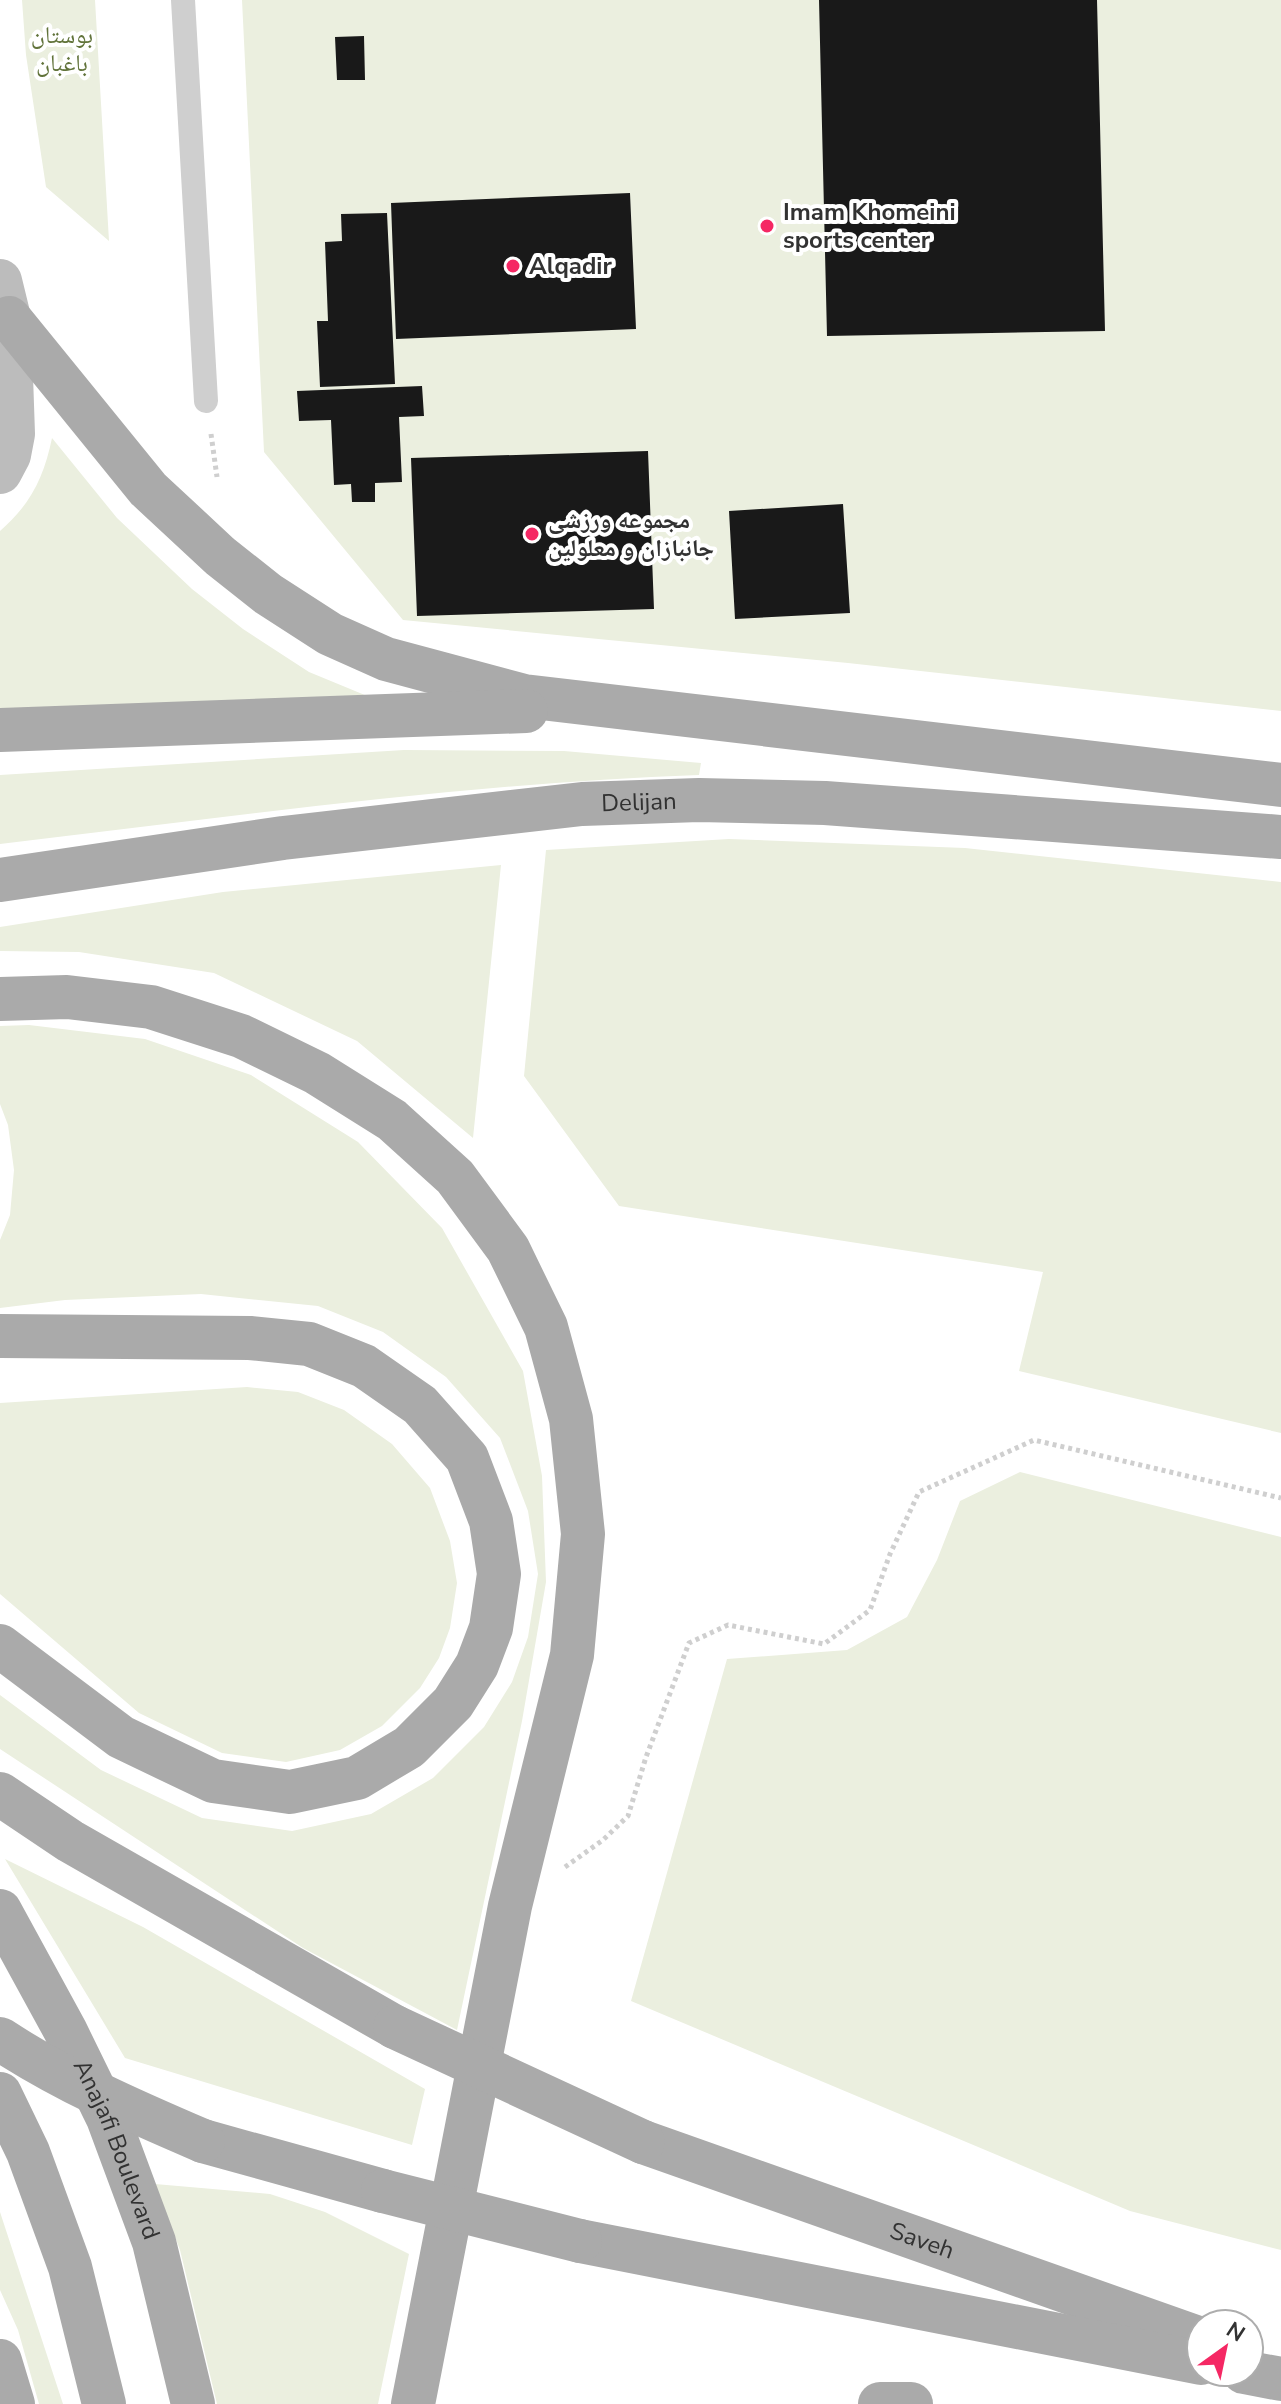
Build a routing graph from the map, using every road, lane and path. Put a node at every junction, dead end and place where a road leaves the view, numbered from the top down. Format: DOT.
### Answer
graph roads {
  1 [pos="183,0"];
  2 [pos="5,300"];
  3 [pos="206,401"];
  4 [pos="0,472"];
  5 [pos="217,477"];
  6 [pos="624,708"];
  7 [pos="0,730"];
  8 [pos="1281,785"];
  9 [pos="1281,837"];
  10 [pos="0,880"];
  11 [pos="0,999"];
  12 [pos="0,1336"];
  13 [pos="1281,1498"];
  14 [pos="0,1646"];
  15 [pos="0,1794"];
  16 [pos="510,1906"];
  17 [pos="0,1911"];
  18 [pos="0,2039"];
  19 [pos="0,2094"];
  20 [pos="1185,2333"];
  21 [pos="1185,2360"];
  22 [pos="0,2361"];
  23 [pos="13,2404"];
  24 [pos="104,2404"];
  25 [pos="193,2404"];
  26 [pos="413,2404"];
  27 [pos="880,2404"];
  28 [pos="911,2404"];
  1 -- 3 [label="lane"];
  2 -- 4 [label="street"];
  2 -- 6 [label="main road"];
  3 -- 5 [label="path"];
  6 -- 7 [label="main road"];
  6 -- 8 [label="main road"];
  9 -- 10 [label="main road, Delijan"];
  11 -- 16 [label="main road"];
  12 -- 14 [label="main road"];
  13 -- 16 [label="path"];
  15 -- 20 [label="main road, Saveh, bridge"];
  16 -- 26 [label="main road"];
  17 -- 25 [label="main road, Anajafi Boulevard"];
  18 -- 21 [label="main road, bridge"];
  19 -- 24 [label="main road"];
  22 -- 23 [label="main road"];
  27 -- 28 [label="main road"];
}
